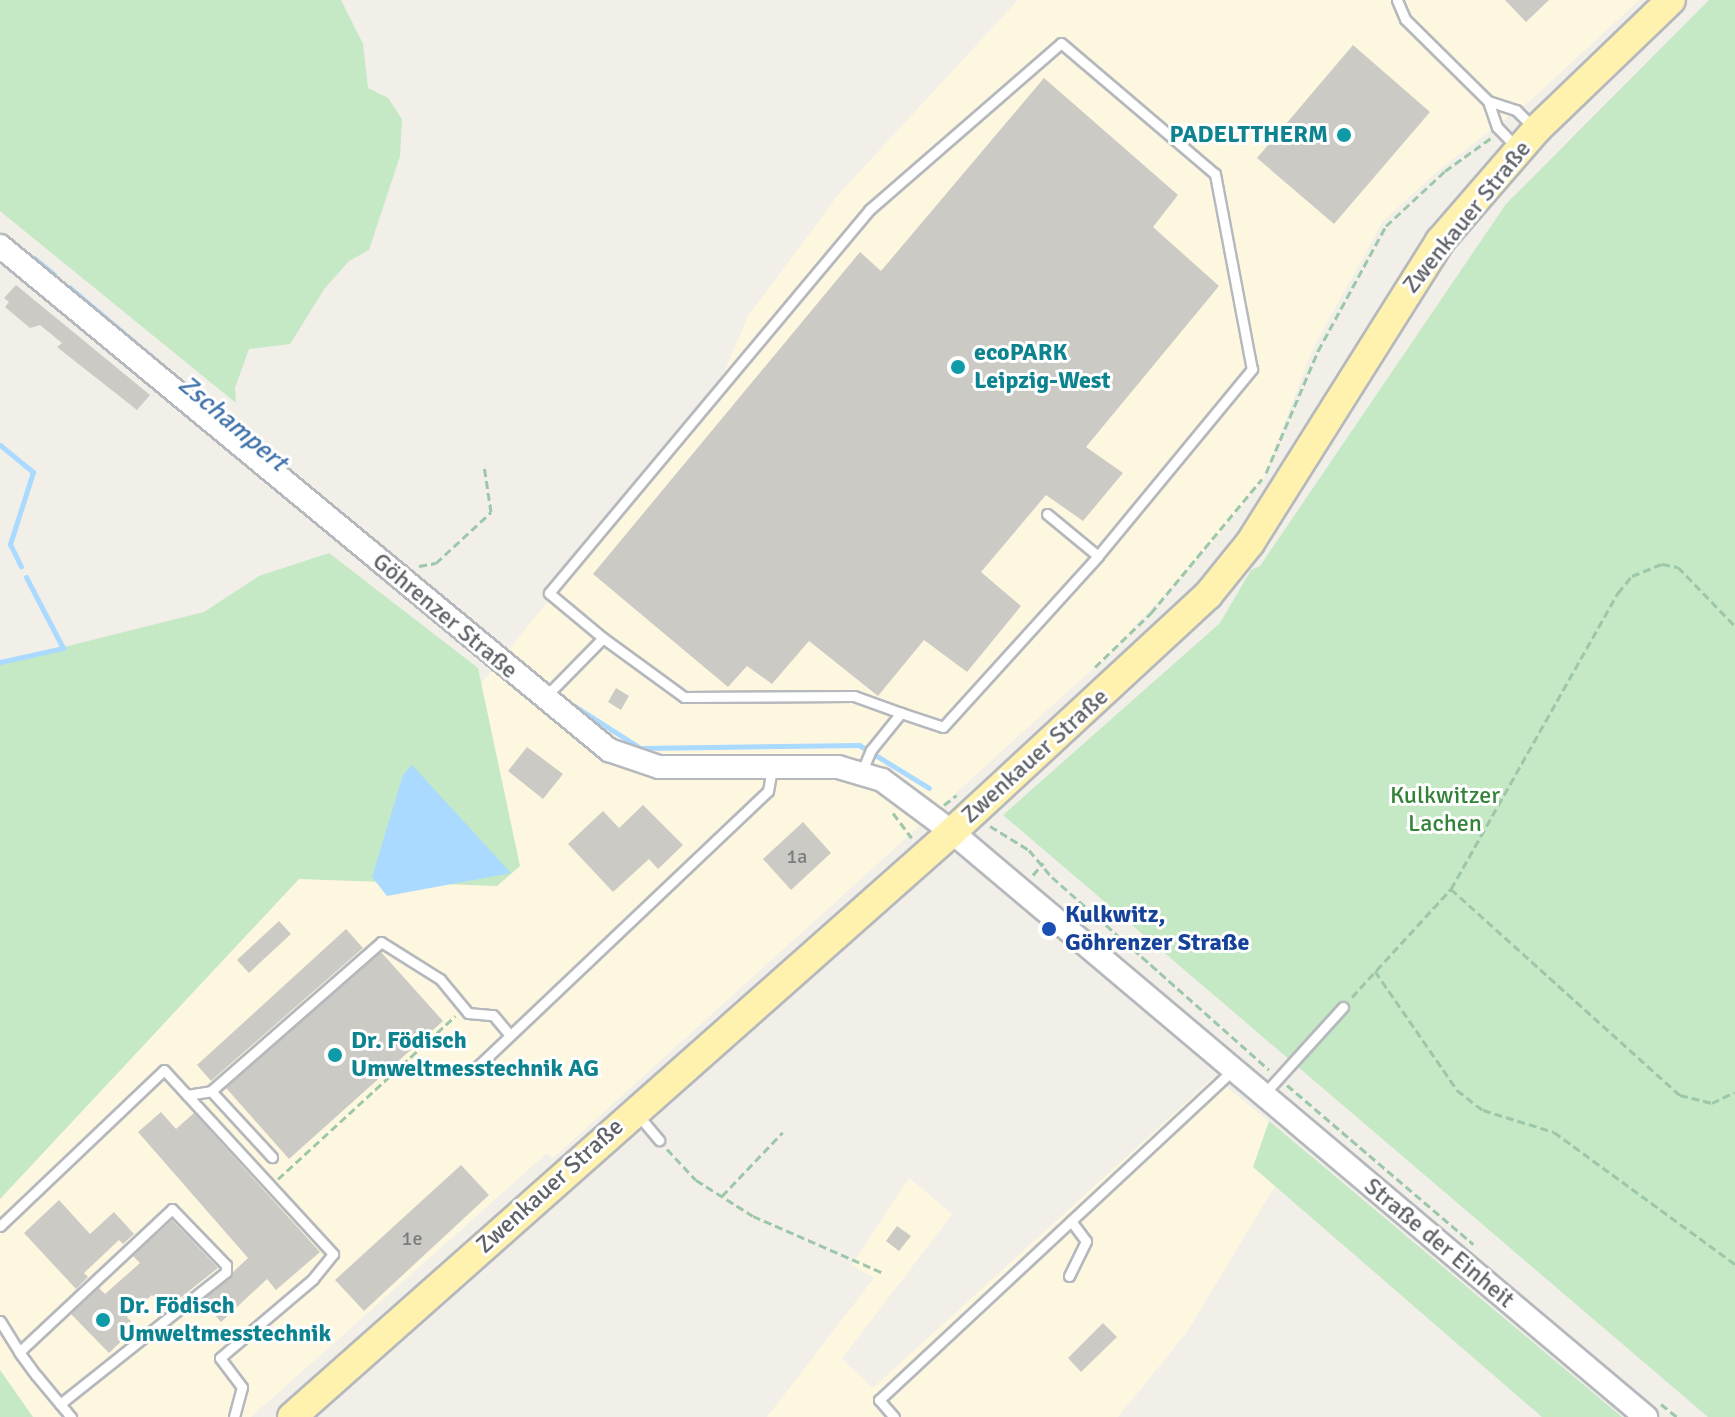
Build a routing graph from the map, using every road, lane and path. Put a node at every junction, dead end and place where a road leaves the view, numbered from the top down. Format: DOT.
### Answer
graph roads {
  1 [pos="1397,0"];
  2 [pos="1671,0"];
  3 [pos="1488,101"];
  4 [pos="1518,137"];
  5 [pos="0,246"];
  6 [pos="484,465"];
  7 [pos="1047,514"];
  8 [pos="1098,556"];
  9 [pos="398,576"];
  10 [pos="1735,626"];
  11 [pos="603,638"];
  12 [pos="1088,674"];
  13 [pos="544,699"];
  14 [pos="901,713"];
  15 [pos="772,766"];
  16 [pos="862,771"];
  17 [pos="962,791"];
  18 [pos="941,824"];
  19 [pos="992,826"];
  20 [pos="1451,889"];
  21 [pos="1375,971"];
  22 [pos="1343,1007"];
  23 [pos="464,1008"];
  24 [pos="510,1035"];
  25 [pos="477,1067"];
  26 [pos="1232,1071"];
  27 [pos="1279,1078"];
  28 [pos="211,1091"];
  29 [pos="1735,1092"];
  30 [pos="187,1095"];
  31 [pos="1263,1095"];
  32 [pos="635,1111"];
  33 [pos="783,1132"];
  34 [pos="659,1140"];
  35 [pos="272,1157"];
  36 [pos="271,1186"];
  37 [pos="722,1196"];
  38 [pos="1071,1221"];
  39 [pos="0,1226"];
  40 [pos="1484,1253"];
  41 [pos="1735,1264"];
  42 [pos="881,1272"];
  43 [pos="1069,1276"];
  44 [pos="0,1321"];
  45 [pos="19,1352"];
  46 [pos="60,1404"];
  47 [pos="1649,1407"];
  48 [pos="71,1417"];
  49 [pos="234,1417"];
  50 [pos="292,1417"];
  51 [pos="894,1417"];
  52 [pos="1677,1417"];
  1 -- 3 [label="lane"];
  2 -- 4 [label="main road, Zwenkauer Straße"];
  3 -- 4 [label="lane"];
  3 -- 4 [label="lane"];
  4 -- 12 [label="path"];
  4 -- 18 [label="main road, Zwenkauer Straße"];
  5 -- 9 [label="street, Göhrenzer Straße"];
  6 -- 9 [label="path"];
  7 -- 8 [label="lane"];
  8 -- 11 [label="lane"];
  8 -- 14 [label="lane"];
  9 -- 13 [label="street, Göhrenzer Straße"];
  10 -- 20 [label="path"];
  11 -- 13 [label="lane"];
  11 -- 14 [label="lane"];
  13 -- 15 [label="street, Göhrenzer Straße"];
  14 -- 16 [label="lane"];
  15 -- 16 [label="street, Göhrenzer Straße"];
  15 -- 24 [label="lane"];
  16 -- 18 [label="street"];
  17 -- 18 [label="path"];
  18 -- 26 [label="street, Straße der Einheit"];
  18 -- 32 [label="main road, Zwenkauer Straße"];
  19 -- 27 [label="path"];
  20 -- 21 [label="path"];
  20 -- 29 [label="path"];
  21 -- 22 [label="path"];
  21 -- 41 [label="path"];
  22 -- 27 [label="lane"];
  23 -- 24 [label="lane"];
  23 -- 28 [label="lane"];
  23 -- 36 [label="path"];
  24 -- 25 [label="lane"];
  26 -- 31 [label="street, Straße der Einheit"];
  26 -- 38 [label="lane"];
  27 -- 31 [label="lane"];
  27 -- 40 [label="path"];
  28 -- 30 [label="lane"];
  28 -- 35 [label="lane"];
  30 -- 36 [label="lane"];
  30 -- 39 [label="lane"];
  31 -- 47 [label="street, Straße der Einheit"];
  32 -- 34 [label="lane"];
  32 -- 50 [label="main road, Zwenkauer Straße"];
  33 -- 37 [label="path"];
  34 -- 37 [label="path"];
  36 -- 49 [label="lane"];
  37 -- 42 [label="path"];
  38 -- 43 [label="lane"];
  38 -- 51 [label="lane"];
  44 -- 45 [label="lane"];
  45 -- 46 [label="lane"];
  45 -- 46 [label="lane"];
  46 -- 48 [label="lane"];
  47 -- 52 [label="path"];
}
